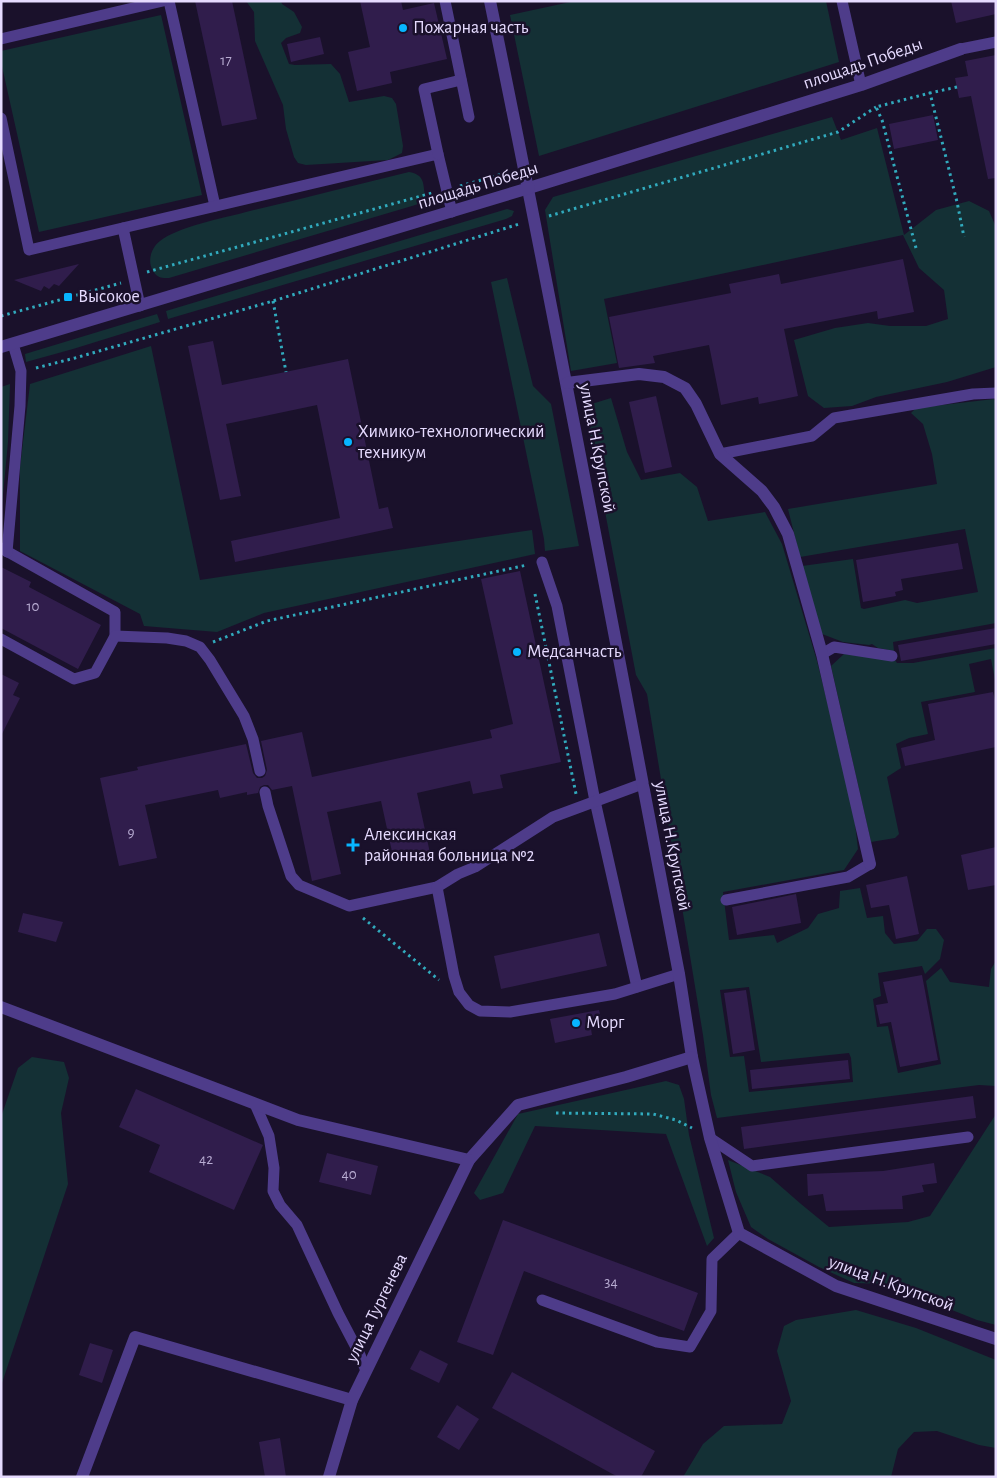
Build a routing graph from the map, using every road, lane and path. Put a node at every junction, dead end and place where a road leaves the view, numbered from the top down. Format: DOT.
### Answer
graph roads {
  1 [pos="163,1"];
  2 [pos="169,1"];
  3 [pos="445,1"];
  4 [pos="490,1"];
  5 [pos="842,1"];
  6 [pos="1,39"];
  7 [pos="996,42"];
  8 [pos="961,49"];
  9 [pos="461,80"];
  10 [pos="861,85"];
  11 [pos="957,87"];
  12 [pos="930,93"];
  13 [pos="876,107"];
  14 [pos="469,117"];
  15 [pos="1,118"];
  16 [pos="438,154"];
  17 [pos="525,168"];
  18 [pos="529,188"];
  19 [pos="447,189"];
  20 [pos="215,206"];
  21 [pos="452,212"];
  22 [pos="534,220"];
  23 [pos="123,228"];
  24 [pos="964,236"];
  25 [pos="916,248"];
  26 [pos="134,275"];
  27 [pos="273,301"];
  28 [pos="140,306"];
  29 [pos="1,316"];
  30 [pos="7,346"];
  31 [pos="21,371"];
  32 [pos="286,372"];
  33 [pos="567,383"];
  34 [pos="996,393"];
  35 [pos="720,454"];
  36 [pos="4,550"];
  37 [pos="542,562"];
  38 [pos="535,594"];
  39 [pos="115,636"];
  40 [pos="1,639"];
  41 [pos="200,647"];
  42 [pos="822,654"];
  43 [pos="892,656"];
  44 [pos="260,771"];
  45 [pos="642,784"];
  46 [pos="265,792"];
  47 [pos="595,801"];
  48 [pos="578,807"];
  49 [pos="870,864"];
  50 [pos="437,887"];
  51 [pos="726,900"];
  52 [pos="349,906"];
  53 [pos="679,974"];
  54 [pos="446,986"];
  55 [pos="637,987"];
  56 [pos="1,1007"];
  57 [pos="692,1057"];
  58 [pos="255,1104"];
  59 [pos="550,1113"];
  60 [pos="968,1137"];
  61 [pos="710,1138"];
  62 [pos="469,1160"];
  63 [pos="739,1233"];
  64 [pos="542,1300"];
  65 [pos="996,1339"];
  66 [pos="366,1371"];
  67 [pos="352,1400"];
  68 [pos="82,1477"];
  69 [pos="329,1477"];
  1 -- 6 [label="lane"];
  2 -- 20 [label="lane"];
  3 -- 9 [label="lane"];
  4 -- 17 [label="street, улица Н.Крупской"];
  5 -- 10 [label="lane"];
  7 -- 8 [label="lane"];
  8 -- 10 [label="street, площадь Победы"];
  9 -- 14 [label="lane"];
  9 -- 16 [label="lane"];
  10 -- 18 [label="street, площадь Победы"];
  11 -- 12 [label="path"];
  12 -- 13 [label="path"];
  12 -- 24 [label="path"];
  13 -- 22 [label="path"];
  13 -- 25 [label="path"];
  15 -- 23 [label="lane"];
  16 -- 19 [label="lane"];
  16 -- 20 [label="lane"];
  17 -- 18 [label="street, улица Н.Крупской"];
  17 -- 19 [label="path"];
  18 -- 21 [label="street, площадь Победы"];
  18 -- 22 [label="street, улица Н.Крупской"];
  19 -- 21 [label="lane"];
  19 -- 26 [label="path"];
  20 -- 23 [label="lane"];
  21 -- 28 [label="street, площадь Победы"];
  22 -- 27 [label="path"];
  22 -- 33 [label="street, улица Н.Крупской"];
  23 -- 26 [label="lane"];
  26 -- 28 [label="lane"];
  26 -- 29 [label="path"];
  27 -- 31 [label="path"];
  27 -- 32 [label="path"];
  28 -- 30 [label="street, площадь Победы"];
  30 -- 31 [label="lane"];
  31 -- 36 [label="lane"];
  33 -- 35 [label="street"];
  33 -- 45 [label="street, улица Н.Крупской"];
  34 -- 35 [label="lane"];
  35 -- 42 [label="street"];
  36 -- 39 [label="lane"];
  37 -- 41 [label="path"];
  37 -- 47 [label="lane"];
  38 -- 48 [label="path"];
  39 -- 40 [label="lane"];
  39 -- 41 [label="lane"];
  41 -- 44 [label="lane"];
  42 -- 43 [label="lane"];
  42 -- 49 [label="street"];
  45 -- 47 [label="lane"];
  45 -- 53 [label="street, улица Н.Крупской"];
  46 -- 52 [label="lane"];
  47 -- 48 [label="lane"];
  47 -- 55 [label="lane"];
  48 -- 50 [label="lane"];
  49 -- 51 [label="lane"];
  50 -- 52 [label="lane"];
  50 -- 55 [label="lane"];
  52 -- 54 [label="path"];
  53 -- 55 [label="lane"];
  53 -- 57 [label="street, улица Н.Крупской"];
  56 -- 58 [label="street"];
  57 -- 61 [label="street, улица Н.Крупской"];
  57 -- 62 [label="street, улица Тургенева"];
  58 -- 62 [label="street"];
  58 -- 66 [label="lane"];
  59 -- 61 [label="path"];
  60 -- 61 [label="lane"];
  61 -- 63 [label="street, улица Н.Крупской"];
  62 -- 66 [label="street, улица Тургенева"];
  63 -- 64 [label="lane"];
  63 -- 65 [label="street, улица Н.Крупской"];
  66 -- 67 [label="street, улица Тургенева"];
  67 -- 68 [label="street"];
  67 -- 69 [label="street, улица Тургенева"];
}
